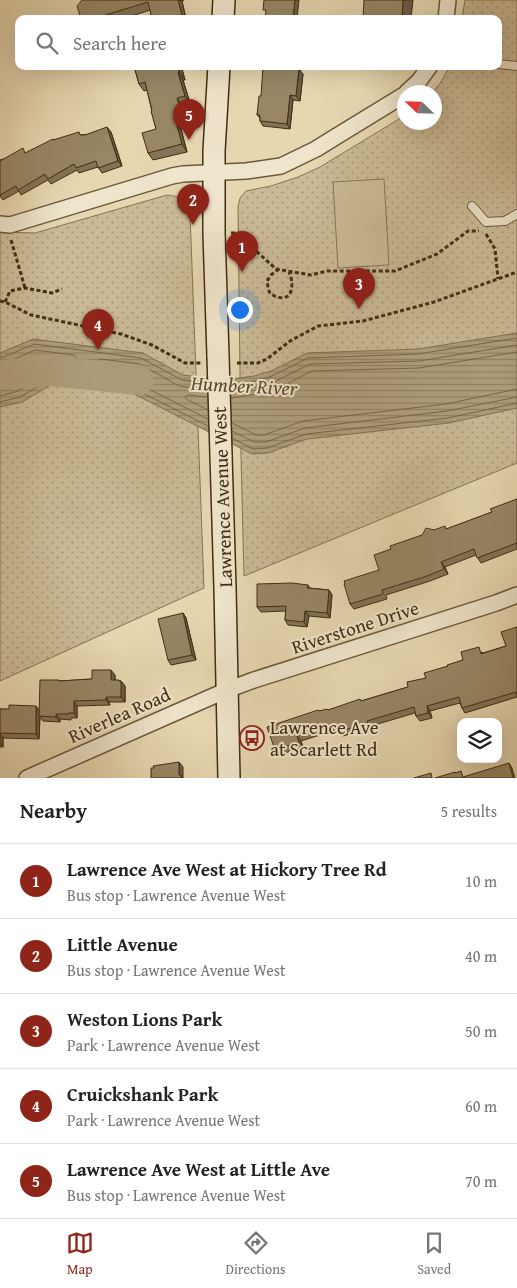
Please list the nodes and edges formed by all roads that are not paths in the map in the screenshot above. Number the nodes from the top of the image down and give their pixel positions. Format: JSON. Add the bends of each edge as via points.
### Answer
{"nodes":[{"id":1,"x":224,"y":0,"type":"edge"},
{"id":2,"x":448,"y":0,"type":"edge"},
{"id":3,"x":223,"y":15,"type":"edge"},
{"id":4,"x":446,"y":15,"type":"edge"},
{"id":5,"x":502,"y":64,"type":"edge"},
{"id":6,"x":517,"y":66,"type":"edge"},
{"id":7,"x":219,"y":70,"type":"edge"},
{"id":8,"x":427,"y":70,"type":"edge"},
{"id":9,"x":415,"y":85,"type":"edge"},
{"id":10,"x":397,"y":100,"type":"edge"},
{"id":11,"x":214,"y":173,"type":"junction"},
{"id":12,"x":472,"y":206,"type":"dead end"},
{"id":13,"x":517,"y":214,"type":"edge"},
{"id":14,"x":0,"y":224,"type":"edge"},
{"id":15,"x":517,"y":595,"type":"edge"},
{"id":16,"x":227,"y":690,"type":"junction"},
{"id":17,"x":27,"y":778,"type":"edge"},
{"id":18,"x":229,"y":778,"type":"edge"}],
"edges":[{"from":1,"to":3,"type":"main road"},
{"from":2,"to":4,"type":"street"},
{"from":5,"to":6,"type":"lane"},
{"from":7,"to":11,"type":"main road","name":"Lawrence Avenue West"},
{"from":8,"to":9,"type":"street"},
{"from":10,"to":11,"type":"street","via":[[281,166]]},
{"from":11,"to":14,"type":"street","via":[[172,176],[10,225]]},
{"from":11,"to":16,"type":"main road","name":"Lawrence Avenue West","bridge":true},
{"from":12,"to":13,"type":"lane","via":[[486,222],[505,221]]},
{"from":15,"to":16,"type":"street","name":"Riverstone Drive"},
{"from":16,"to":17,"type":"street","name":"Riverlea Road"},
{"from":16,"to":18,"type":"main road","name":"Lawrence Avenue West"}]}
